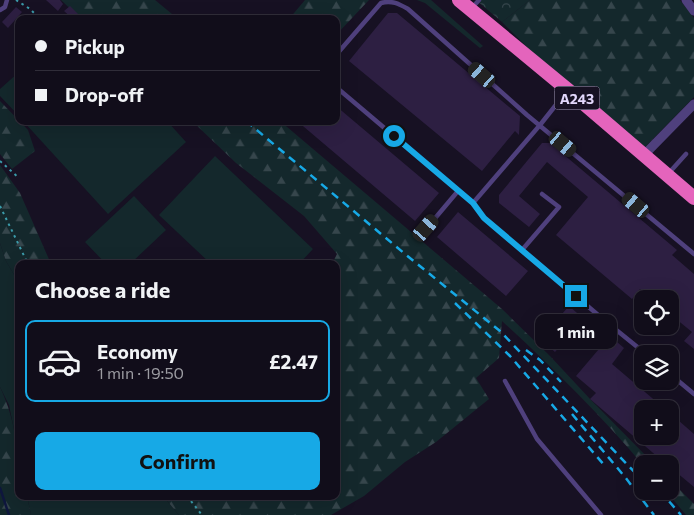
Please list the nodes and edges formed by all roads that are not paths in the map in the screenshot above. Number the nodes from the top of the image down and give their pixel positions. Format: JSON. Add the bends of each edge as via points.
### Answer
{"nodes":[{"id":1,"x":7,"y":0,"type":"edge"},
{"id":2,"x":459,"y":0,"type":"edge"},
{"id":3,"x":686,"y":0,"type":"edge"},
{"id":4,"x":474,"y":5,"type":"edge"},
{"id":5,"x":0,"y":10,"type":"edge"},
{"id":6,"x":694,"y":11,"type":"edge"},
{"id":7,"x":340,"y":50,"type":"edge"},
{"id":8,"x":340,"y":90,"type":"edge"},
{"id":9,"x":568,"y":90,"type":"junction"},
{"id":10,"x":694,"y":104,"type":"edge"},
{"id":11,"x":540,"y":125,"type":"junction"},
{"id":12,"x":686,"y":154,"type":"dead end"},
{"id":13,"x":644,"y":155,"type":"junction"},
{"id":14,"x":667,"y":175,"type":"junction"},
{"id":15,"x":458,"y":191,"type":"junction"},
{"id":16,"x":542,"y":194,"type":"dead end"},
{"id":17,"x":694,"y":198,"type":"edge"},
{"id":18,"x":473,"y":203,"type":"junction"},
{"id":19,"x":426,"y":228,"type":"dead end"},
{"id":20,"x":522,"y":250,"type":"junction"},
{"id":21,"x":694,"y":254,"type":"edge"},
{"id":22,"x":635,"y":345,"type":"edge"},
{"id":23,"x":505,"y":381,"type":"dead end"},
{"id":24,"x":679,"y":382,"type":"edge"},
{"id":25,"x":694,"y":394,"type":"edge"},
{"id":26,"x":601,"y":515,"type":"edge"}],
"edges":[{"from":1,"to":5,"type":"lane"},
{"from":2,"to":4,"type":"highway","number":"A243"},
{"from":3,"to":6,"type":"street"},
{"from":4,"to":9,"type":"highway","number":"A243"},
{"from":7,"to":11,"type":"lane","via":[[376,8],[386,1],[394,1],[408,9]]},
{"from":8,"to":15,"type":"lane"},
{"from":9,"to":11,"type":"lane"},
{"from":9,"to":13,"type":"highway","number":"A243"},
{"from":10,"to":13,"type":"street"},
{"from":11,"to":18,"type":"lane"},
{"from":11,"to":21,"type":"lane"},
{"from":12,"to":14,"type":"lane"},
{"from":13,"to":14,"type":"highway","number":"A243"},
{"from":14,"to":17,"type":"highway","number":"A243"},
{"from":15,"to":18,"type":"lane"},
{"from":15,"to":19,"type":"lane"},
{"from":16,"to":20,"type":"lane","via":[[559,207]]},
{"from":18,"to":20,"type":"lane","via":[[484,218]]},
{"from":20,"to":22,"type":"lane"},
{"from":23,"to":26,"type":"lane","via":[[537,439]]},
{"from":24,"to":25,"type":"lane"}]}
